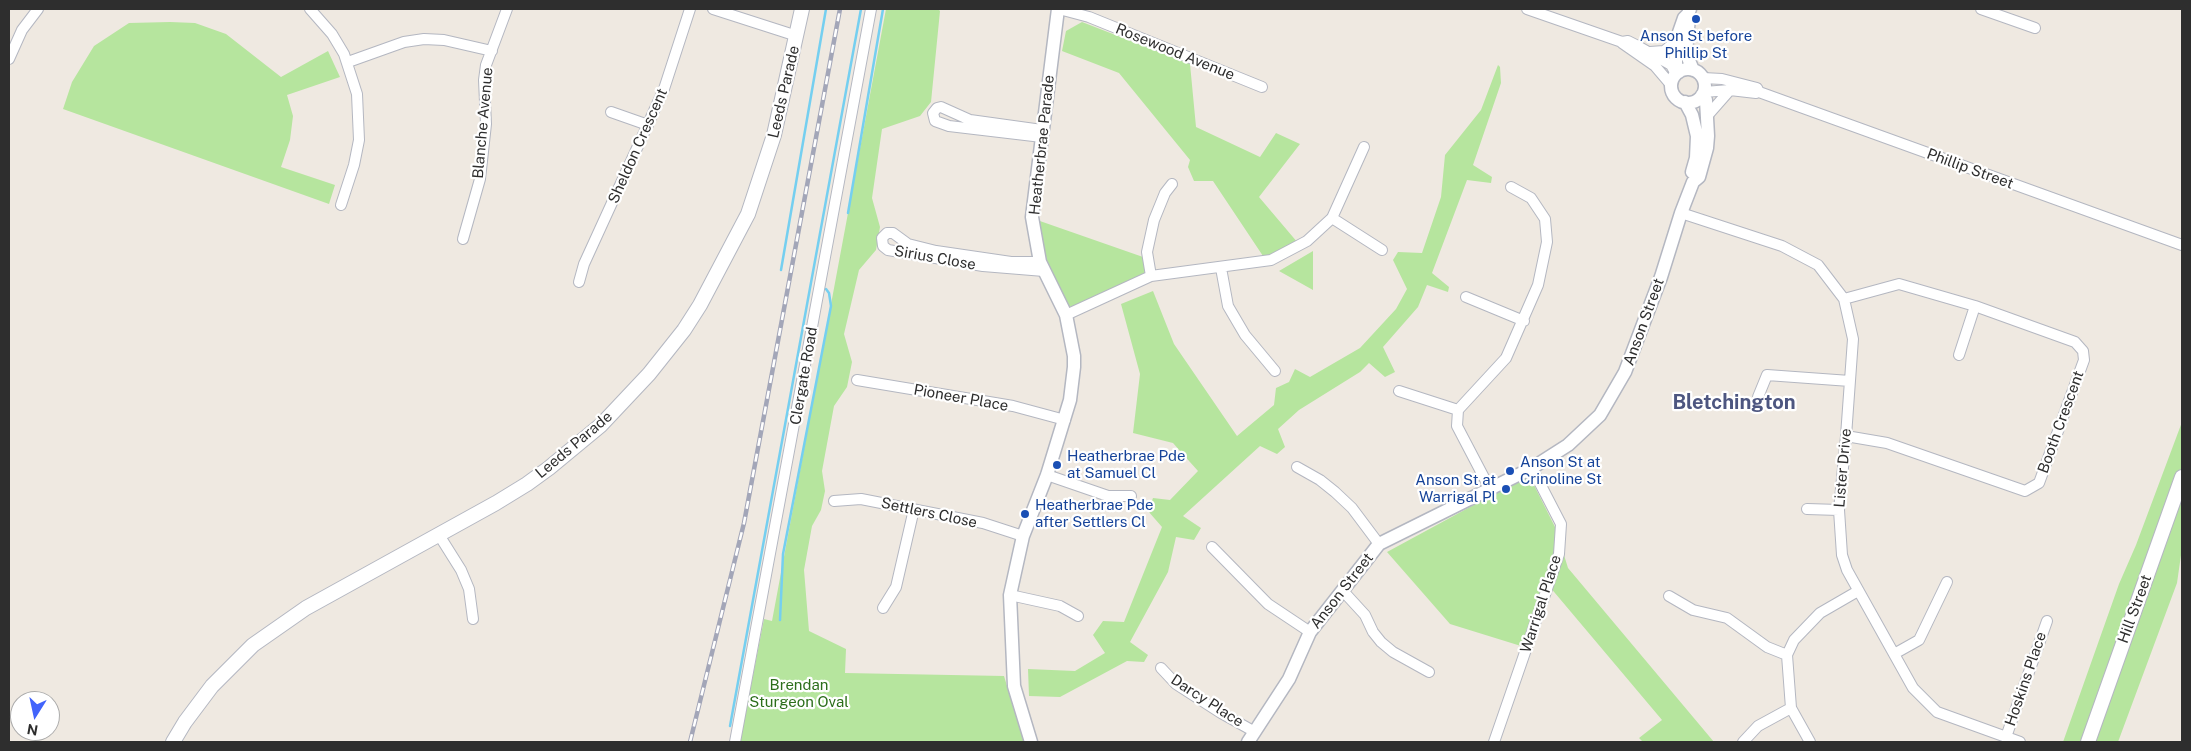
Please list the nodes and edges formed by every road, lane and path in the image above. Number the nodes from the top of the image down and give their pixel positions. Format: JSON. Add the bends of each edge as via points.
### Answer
{"nodes":[{"id":1,"x":38,"y":9,"type":"edge"},
{"id":2,"x":310,"y":9,"type":"edge"},
{"id":3,"x":507,"y":9,"type":"edge"},
{"id":4,"x":690,"y":9,"type":"edge"},
{"id":5,"x":713,"y":9,"type":"edge"},
{"id":6,"x":802,"y":9,"type":"edge"},
{"id":7,"x":871,"y":9,"type":"edge"},
{"id":8,"x":1058,"y":9,"type":"edge"},
{"id":9,"x":1527,"y":9,"type":"edge"},
{"id":10,"x":1981,"y":9,"type":"edge"},
{"id":11,"x":1689,"y":12,"type":"edge"},
{"id":12,"x":2035,"y":28,"type":"dead end"},
{"id":13,"x":797,"y":36,"type":"junction"},
{"id":14,"x":1676,"y":41,"type":"junction"},
{"id":15,"x":1622,"y":42,"type":"junction"},
{"id":16,"x":492,"y":51,"type":"junction"},
{"id":17,"x":1650,"y":52,"type":"junction"},
{"id":18,"x":9,"y":59,"type":"edge"},
{"id":19,"x":348,"y":62,"type":"junction"},
{"id":20,"x":1698,"y":74,"type":"junction"},
{"id":21,"x":1675,"y":78,"type":"junction"},
{"id":22,"x":1262,"y":88,"type":"dead end"},
{"id":23,"x":1730,"y":90,"type":"junction"},
{"id":24,"x":1759,"y":92,"type":"junction"},
{"id":25,"x":1703,"y":94,"type":"junction"},
{"id":26,"x":1685,"y":102,"type":"junction"},
{"id":27,"x":611,"y":112,"type":"dead end"},
{"id":28,"x":1708,"y":115,"type":"junction"},
{"id":29,"x":648,"y":125,"type":"junction"},
{"id":30,"x":1042,"y":134,"type":"junction"},
{"id":31,"x":1364,"y":147,"type":"dead end"},
{"id":32,"x":1693,"y":182,"type":"junction"},
{"id":33,"x":1172,"y":184,"type":"dead end"},
{"id":34,"x":1511,"y":187,"type":"dead end"},
{"id":35,"x":341,"y":205,"type":"dead end"},
{"id":36,"x":1681,"y":213,"type":"junction"},
{"id":37,"x":1332,"y":218,"type":"junction"},
{"id":38,"x":463,"y":239,"type":"dead end"},
{"id":39,"x":2182,"y":246,"type":"edge"},
{"id":40,"x":1382,"y":250,"type":"dead end"},
{"id":41,"x":1042,"y":267,"type":"junction"},
{"id":42,"x":1221,"y":268,"type":"junction"},
{"id":43,"x":1151,"y":276,"type":"junction"},
{"id":44,"x":579,"y":282,"type":"dead end"},
{"id":45,"x":1466,"y":297,"type":"dead end"},
{"id":46,"x":1844,"y":299,"type":"junction"},
{"id":47,"x":1975,"y":306,"type":"junction"},
{"id":48,"x":1066,"y":315,"type":"junction"},
{"id":49,"x":1524,"y":321,"type":"junction"},
{"id":50,"x":1959,"y":355,"type":"dead end"},
{"id":51,"x":1275,"y":371,"type":"dead end"},
{"id":52,"x":857,"y":380,"type":"dead end"},
{"id":53,"x":1850,"y":381,"type":"junction"},
{"id":54,"x":1399,"y":391,"type":"dead end"},
{"id":55,"x":1758,"y":397,"type":"dead end"},
{"id":56,"x":1458,"y":410,"type":"junction"},
{"id":57,"x":1065,"y":420,"type":"junction"},
{"id":58,"x":1846,"y":436,"type":"junction"},
{"id":59,"x":1297,"y":467,"type":"dead end"},
{"id":60,"x":1532,"y":468,"type":"junction"},
{"id":61,"x":1047,"y":475,"type":"junction"},
{"id":62,"x":2182,"y":477,"type":"edge"},
{"id":63,"x":1490,"y":489,"type":"junction"},
{"id":64,"x":1131,"y":496,"type":"dead end"},
{"id":65,"x":834,"y":501,"type":"dead end"},
{"id":66,"x":1807,"y":508,"type":"dead end"},
{"id":67,"x":914,"y":509,"type":"junction"},
{"id":68,"x":1839,"y":510,"type":"junction"},
{"id":69,"x":439,"y":535,"type":"junction"},
{"id":70,"x":1023,"y":536,"type":"junction"},
{"id":71,"x":1379,"y":544,"type":"junction"},
{"id":72,"x":1212,"y":547,"type":"dead end"},
{"id":73,"x":1947,"y":582,"type":"dead end"},
{"id":74,"x":1344,"y":591,"type":"junction"},
{"id":75,"x":1858,"y":591,"type":"junction"},
{"id":76,"x":1010,"y":595,"type":"junction"},
{"id":77,"x":1669,"y":596,"type":"dead end"},
{"id":78,"x":883,"y":608,"type":"dead end"},
{"id":79,"x":1078,"y":616,"type":"dead end"},
{"id":80,"x":473,"y":620,"type":"dead end"},
{"id":81,"x":2047,"y":621,"type":"dead end"},
{"id":82,"x":1310,"y":632,"type":"junction"},
{"id":83,"x":1894,"y":654,"type":"junction"},
{"id":84,"x":1787,"y":655,"type":"junction"},
{"id":85,"x":1161,"y":668,"type":"dead end"},
{"id":86,"x":1429,"y":672,"type":"dead end"},
{"id":87,"x":1791,"y":708,"type":"junction"},
{"id":88,"x":1252,"y":737,"type":"edge"},
{"id":89,"x":2006,"y":737,"type":"junction"},
{"id":90,"x":173,"y":742,"type":"edge"},
{"id":91,"x":736,"y":742,"type":"edge"},
{"id":92,"x":1031,"y":742,"type":"edge"},
{"id":93,"x":1494,"y":742,"type":"edge"},
{"id":94,"x":1743,"y":742,"type":"edge"},
{"id":95,"x":1810,"y":742,"type":"edge"},
{"id":96,"x":2020,"y":742,"type":"edge"},
{"id":97,"x":2088,"y":742,"type":"edge"}],
"edges":[{"from":1,"to":18,"type":"street","via":[[22,30]]},
{"from":2,"to":19,"type":"street","via":[[332,34]]},
{"from":3,"to":16,"type":"street","name":"Blanche Avenue"},
{"from":4,"to":29,"type":"street","name":"Sheldon Crescent","via":[[664,89]]},
{"from":5,"to":13,"type":"street"},
{"from":6,"to":13,"type":"main road","name":"Leeds Parade"},
{"from":7,"to":91,"type":"street","name":"Clergate Road"},
{"from":8,"to":22,"type":"street","name":"Rosewood Avenue","via":[[1089,17]]},
{"from":8,"to":30,"type":"street","name":"Heatherbrae Parade"},
{"from":9,"to":15,"type":"street"},
{"from":10,"to":12,"type":"street"},
{"from":11,"to":14,"type":"street"},
{"from":11,"to":20,"type":"street","via":[[1686,53]]},
{"from":13,"to":69,"type":"main road","name":"Leeds Parade","via":[[774,135],[748,214],[719,273],[684,330],[623,402],[573,449],[527,484]]},
{"from":14,"to":17,"type":"street","via":[[1664,50]]},
{"from":14,"to":21,"type":"street"},
{"from":15,"to":17,"type":"street","via":[[1628,41]]},
{"from":15,"to":21,"type":"street","via":[[1626,48]]},
{"from":16,"to":19,"type":"street","via":[[424,39],[404,42]]},
{"from":16,"to":38,"type":"street","name":"Blanche Avenue","via":[[484,80],[486,124],[480,179]]},
{"from":17,"to":21,"type":"street","via":[[1671,65]]},
{"from":19,"to":35,"type":"street","via":[[357,94],[359,140]]},
{"from":20,"to":21,"type":"street","via":[[1686,69]]},
{"from":20,"to":24,"type":"street","name":"Phillip Street","via":[[1744,84],[1757,88]]},
{"from":20,"to":25,"type":"street","via":[[1705,86]]},
{"from":21,"to":26,"type":"street","via":[[1675,96]]},
{"from":23,"to":24,"type":"street","name":"Phillip Street"},
{"from":23,"to":25,"type":"street","name":"Phillip Street"},
{"from":23,"to":28,"type":"street"},
{"from":24,"to":39,"type":"street","name":"Phillip Street"},
{"from":25,"to":26,"type":"street","via":[[1695,101]]},
{"from":25,"to":28,"type":"street","name":"Anson Street"},
{"from":26,"to":32,"type":"street","name":"Anson Street","via":[[1692,114],[1697,136],[1691,176]]},
{"from":27,"to":29,"type":"street"},
{"from":28,"to":32,"type":"street","name":"Anson Street","via":[[1707,148],[1698,177]]},
{"from":29,"to":44,"type":"street","name":"Sheldon Crescent","via":[[584,264]]},
{"from":30,"to":30,"type":"street","via":[[949,126],[935,121],[933,113],[941,107],[970,120]]},
{"from":30,"to":41,"type":"street","name":"Heatherbrae Parade","via":[[1032,217]]},
{"from":31,"to":37,"type":"street"},
{"from":32,"to":36,"type":"street","name":"Anson Street"},
{"from":33,"to":43,"type":"street","via":[[1154,220],[1147,252]]},
{"from":34,"to":49,"type":"street","via":[[1531,198],[1545,219],[1547,242],[1538,285]]},
{"from":36,"to":46,"type":"street","name":"Lister Drive","via":[[1782,246],[1818,266]]},
{"from":36,"to":60,"type":"street","name":"Anson Street","via":[[1625,372],[1600,415],[1568,445]]},
{"from":37,"to":40,"type":"street"},
{"from":37,"to":42,"type":"street","via":[[1307,241],[1271,260]]},
{"from":41,"to":41,"type":"street","name":"Sirius Close","via":[[983,266],[888,250],[883,246],[882,238],[893,233],[908,244],[936,251]]},
{"from":41,"to":48,"type":"street","name":"Heatherbrae Parade"},
{"from":42,"to":43,"type":"street"},
{"from":42,"to":51,"type":"street","via":[[1228,306],[1245,336]]},
{"from":43,"to":48,"type":"street"},
{"from":45,"to":49,"type":"street"},
{"from":46,"to":47,"type":"street","name":"Booth Crescent","via":[[1899,284]]},
{"from":46,"to":53,"type":"street","name":"Lister Drive","via":[[1853,338]]},
{"from":47,"to":50,"type":"street"},
{"from":47,"to":58,"type":"street","name":"Booth Crescent","via":[[2075,342],[2083,351],[2084,360],[2039,483],[2025,491],[1887,443]]},
{"from":48,"to":57,"type":"street","name":"Heatherbrae Parade","via":[[1074,356]]},
{"from":49,"to":56,"type":"street","via":[[1506,358]]},
{"from":52,"to":57,"type":"street","name":"Pioneer Place","via":[[1013,406]]},
{"from":53,"to":55,"type":"street","via":[[1767,375]]},
{"from":53,"to":58,"type":"street","name":"Lister Drive"},
{"from":54,"to":56,"type":"street"},
{"from":56,"to":63,"type":"street","via":[[1457,426]]},
{"from":57,"to":61,"type":"street","name":"Heatherbrae Parade"},
{"from":58,"to":68,"type":"street","name":"Lister Drive"},
{"from":59,"to":71,"type":"street","via":[[1335,492],[1352,508]]},
{"from":60,"to":63,"type":"street","name":"Anson Street"},
{"from":60,"to":93,"type":"street","name":"Warrigal Place","via":[[1562,524],[1559,554]]},
{"from":61,"to":64,"type":"street","via":[[1108,496]]},
{"from":61,"to":70,"type":"street","name":"Heatherbrae Parade"},
{"from":62,"to":97,"type":"main road","name":"Hill Street"},
{"from":63,"to":71,"type":"street","name":"Anson Street"},
{"from":65,"to":67,"type":"street","name":"Settlers Close","via":[[861,499]]},
{"from":66,"to":68,"type":"street"},
{"from":67,"to":70,"type":"street","name":"Settlers Close","via":[[983,523]]},
{"from":67,"to":78,"type":"street","via":[[896,587]]},
{"from":68,"to":75,"type":"street","name":"Lister Drive","via":[[1842,555]]},
{"from":69,"to":80,"type":"street","via":[[462,570],[469,589]]},
{"from":69,"to":90,"type":"main road","name":"Leeds Parade","via":[[306,608],[254,645],[212,686]]},
{"from":70,"to":76,"type":"street","name":"Heatherbrae Parade"},
{"from":71,"to":74,"type":"street","name":"Anson Street"},
{"from":72,"to":82,"type":"street","via":[[1268,604]]},
{"from":73,"to":83,"type":"street","via":[[1918,640]]},
{"from":74,"to":82,"type":"street","name":"Anson Street"},
{"from":74,"to":86,"type":"street","via":[[1365,615],[1381,642]]},
{"from":75,"to":83,"type":"street","name":"Lister Drive"},
{"from":75,"to":84,"type":"street","via":[[1820,614],[1794,640]]},
{"from":76,"to":79,"type":"street","via":[[1060,606]]},
{"from":76,"to":92,"type":"street","name":"Heatherbrae Parade","via":[[1014,686]]},
{"from":77,"to":84,"type":"street","via":[[1692,610],[1727,618],[1767,647]]},
{"from":81,"to":89,"type":"street","name":"Hoskins Place"},
{"from":82,"to":88,"type":"street","name":"Anson Street","via":[[1289,679]]},
{"from":83,"to":89,"type":"street","name":"Lister Drive","via":[[1913,688],[1937,712]]},
{"from":84,"to":87,"type":"street"},
{"from":85,"to":88,"type":"street","name":"Darcy Place","via":[[1176,684]]},
{"from":87,"to":94,"type":"street","via":[[1758,726]]},
{"from":87,"to":95,"type":"street"},
{"from":89,"to":96,"type":"street","name":"Lister Drive"}]}
